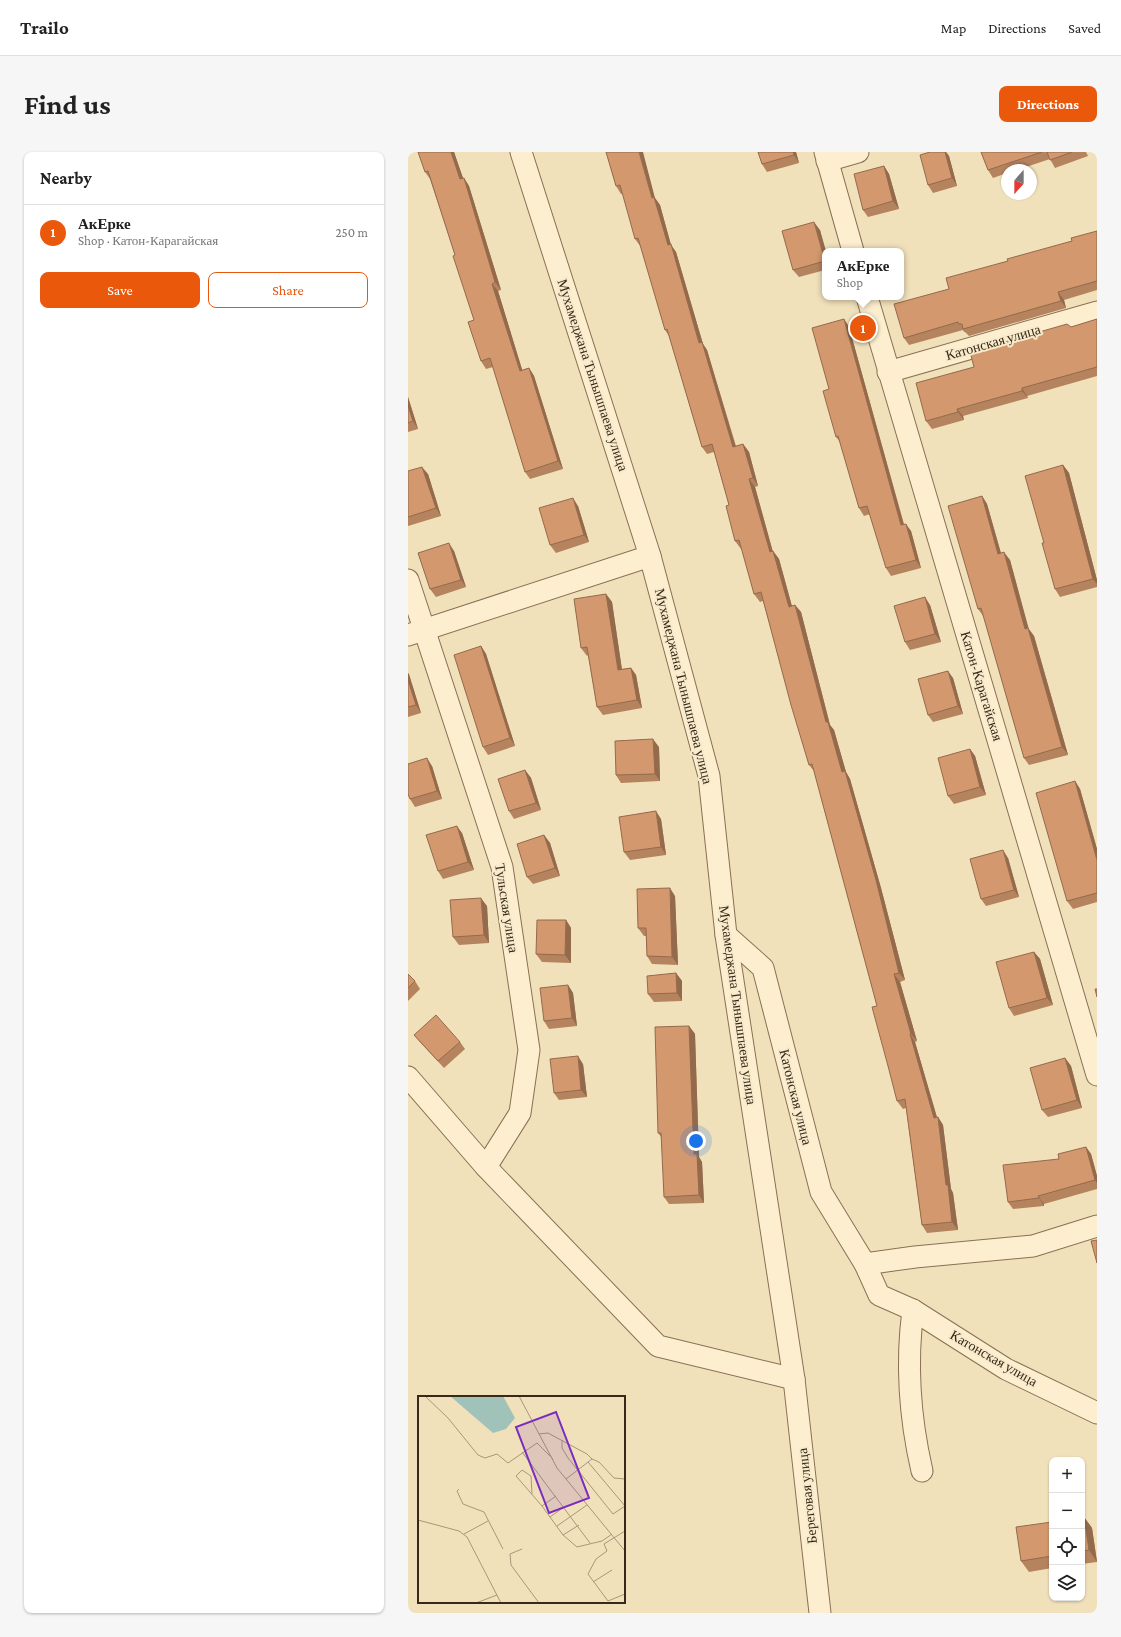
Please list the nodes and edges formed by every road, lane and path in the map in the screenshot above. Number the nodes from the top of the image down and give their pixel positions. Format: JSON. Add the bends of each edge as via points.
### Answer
{"nodes":[{"id":1,"x":521,"y":152,"type":"edge"},
{"id":2,"x":858,"y":152,"type":"edge"},
{"id":3,"x":826,"y":156,"type":"edge"},
{"id":4,"x":852,"y":248,"type":"edge"},
{"id":5,"x":868,"y":300,"type":"edge"},
{"id":6,"x":1097,"y":312,"type":"edge"},
{"id":7,"x":888,"y":372,"type":"junction"},
{"id":8,"x":650,"y":556,"type":"junction"},
{"id":9,"x":408,"y":580,"type":"edge"},
{"id":10,"x":416,"y":633,"type":"edge"},
{"id":11,"x":726,"y":935,"type":"junction"},
{"id":12,"x":1097,"y":1075,"type":"edge"},
{"id":13,"x":408,"y":1077,"type":"edge"},
{"id":14,"x":486,"y":1167,"type":"junction"},
{"id":15,"x":1097,"y":1226,"type":"edge"},
{"id":16,"x":865,"y":1264,"type":"junction"},
{"id":17,"x":913,"y":1310,"type":"junction"},
{"id":18,"x":794,"y":1379,"type":"junction"},
{"id":19,"x":1097,"y":1413,"type":"edge"},
{"id":20,"x":922,"y":1471,"type":"dead end"},
{"id":21,"x":820,"y":1613,"type":"edge"}],
"edges":[{"from":1,"to":8,"type":"street","name":"Мухамеджана Тынышпаева улица"},
{"from":2,"to":3,"type":"street"},
{"from":3,"to":4,"type":"street"},
{"from":5,"to":7,"type":"street","name":"Катон-Карагайская"},
{"from":6,"to":7,"type":"street","name":"Катонская улица"},
{"from":7,"to":12,"type":"street","name":"Катон-Карагайская"},
{"from":8,"to":10,"type":"street"},
{"from":8,"to":11,"type":"street","name":"Мухамеджана Тынышпаева улица","via":[[709,776]]},
{"from":9,"to":10,"type":"street","name":"Тульская улица"},
{"from":10,"to":14,"type":"street","name":"Тульская улица","via":[[502,867],[529,1050],[520,1113]]},
{"from":11,"to":16,"type":"street","name":"Катонская улица","via":[[763,968],[821,1192]]},
{"from":11,"to":18,"type":"street","name":"Мухамеджана Тынышпаева улица"},
{"from":13,"to":14,"type":"street"},
{"from":14,"to":18,"type":"street","via":[[658,1346]]},
{"from":15,"to":16,"type":"street","via":[[1033,1246]]},
{"from":16,"to":17,"type":"street","name":"Катонская улица","via":[[879,1295]]},
{"from":17,"to":19,"type":"street","name":"Катонская улица","via":[[1006,1369]]},
{"from":17,"to":20,"type":"street","via":[[909,1345],[911,1392]]},
{"from":18,"to":21,"type":"street","name":"Береговая улица"}]}
